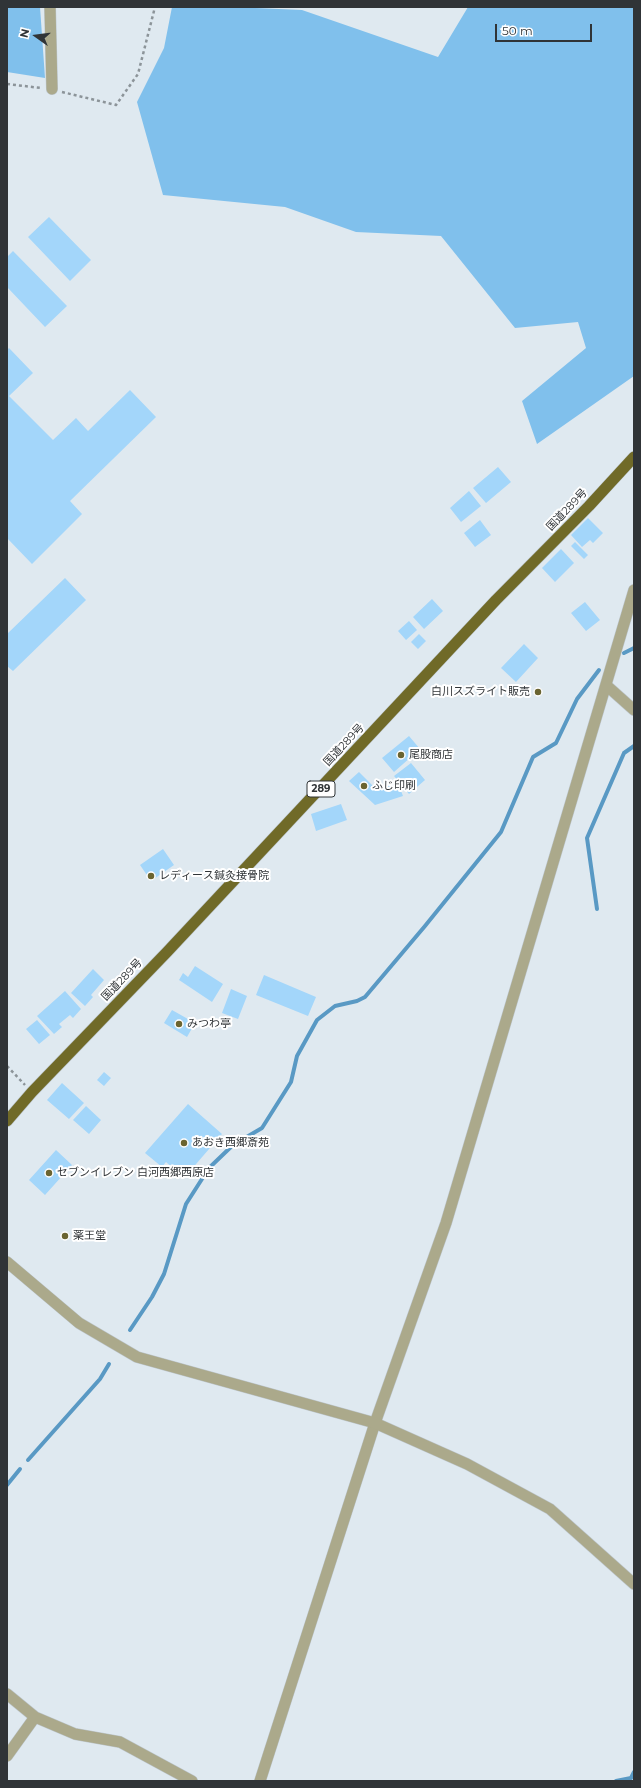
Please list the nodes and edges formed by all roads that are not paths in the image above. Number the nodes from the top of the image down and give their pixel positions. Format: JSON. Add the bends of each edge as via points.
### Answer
{"nodes":[{"id":1,"x":50,"y":7,"type":"edge"},
{"id":2,"x":52,"y":89,"type":"road end"},
{"id":3,"x":634,"y":457,"type":"edge"},
{"id":4,"x":634,"y":590,"type":"edge"},
{"id":5,"x":606,"y":685,"type":"junction"},
{"id":6,"x":634,"y":710,"type":"edge"},
{"id":7,"x":7,"y":1121,"type":"edge"},
{"id":8,"x":7,"y":1262,"type":"edge"},
{"id":9,"x":375,"y":1423,"type":"junction"},
{"id":10,"x":634,"y":1584,"type":"edge"},
{"id":11,"x":7,"y":1694,"type":"edge"},
{"id":12,"x":35,"y":1717,"type":"junction"},
{"id":13,"x":7,"y":1756,"type":"edge"},
{"id":14,"x":192,"y":1781,"type":"edge"},
{"id":15,"x":260,"y":1781,"type":"edge"}],
"edges":[{"from":1,"to":2,"type":"street"},
{"from":3,"to":7,"type":"highway","name":"国道289号","number":"289","via":[[496,600]]},
{"from":4,"to":5,"type":"street"},
{"from":5,"to":6,"type":"street"},
{"from":5,"to":9,"type":"street","via":[[456,1191]]},
{"from":8,"to":9,"type":"street","via":[[79,1323],[137,1357]]},
{"from":9,"to":10,"type":"street","via":[[467,1464],[550,1509]]},
{"from":9,"to":15,"type":"street"},
{"from":11,"to":12,"type":"street"},
{"from":12,"to":13,"type":"street"},
{"from":12,"to":14,"type":"street","via":[[75,1734],[120,1742]]}]}
